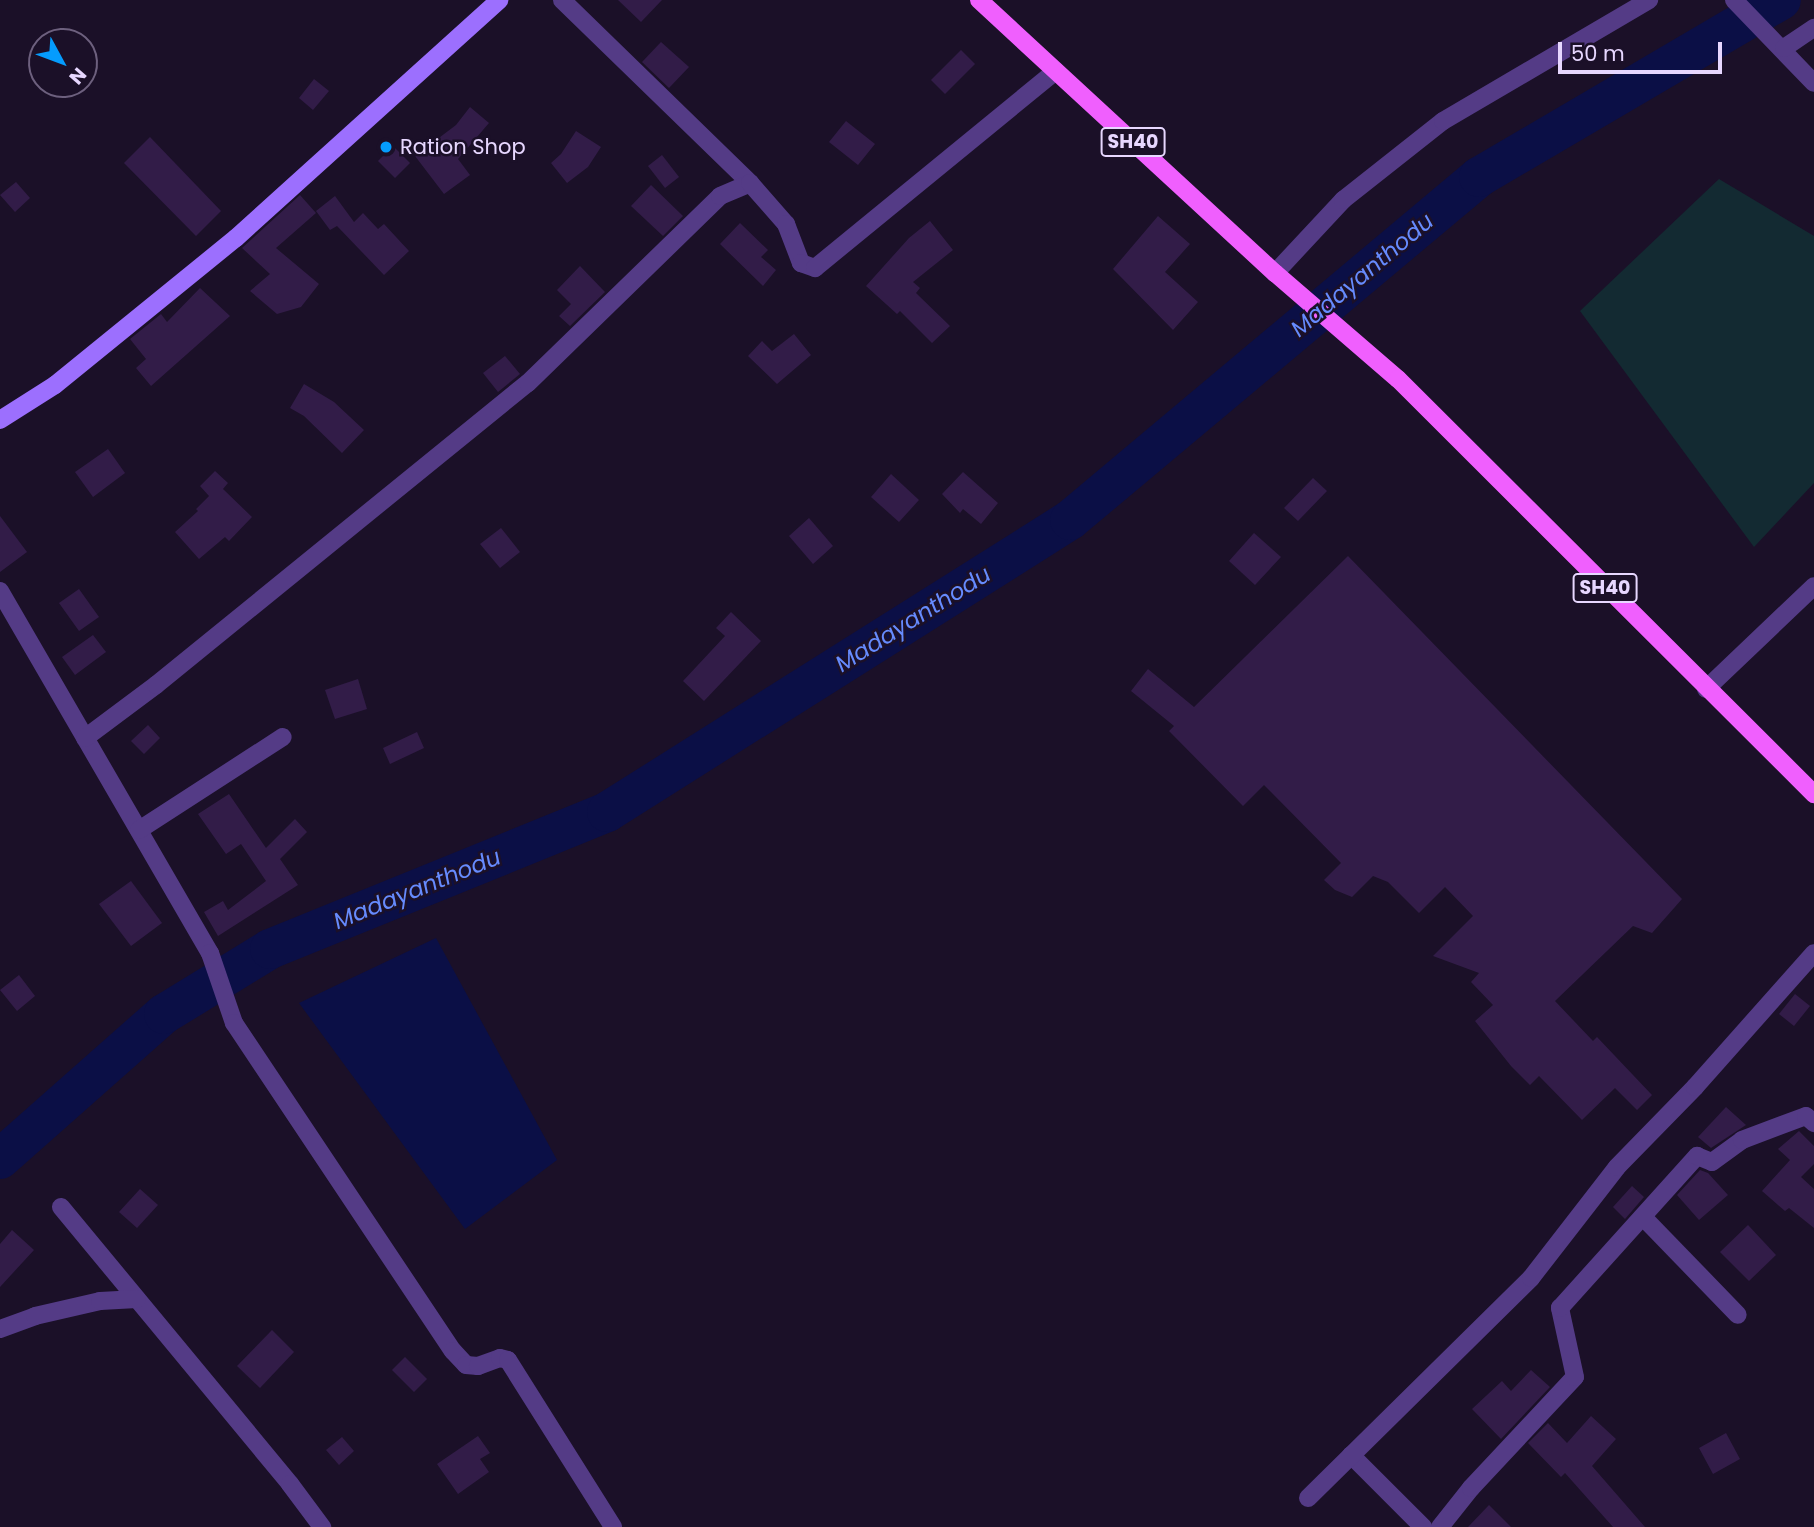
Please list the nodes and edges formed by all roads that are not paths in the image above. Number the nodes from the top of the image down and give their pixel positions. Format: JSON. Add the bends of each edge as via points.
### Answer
{"nodes":[{"id":1,"x":499,"y":0,"type":"edge"},
{"id":2,"x":562,"y":0,"type":"edge"},
{"id":3,"x":979,"y":0,"type":"edge"},
{"id":4,"x":1650,"y":0,"type":"edge"},
{"id":5,"x":1738,"y":4,"type":"edge"},
{"id":6,"x":1814,"y":28,"type":"edge"},
{"id":7,"x":1784,"y":48,"type":"junction"},
{"id":8,"x":1056,"y":71,"type":"junction"},
{"id":9,"x":1814,"y":83,"type":"edge"},
{"id":10,"x":750,"y":183,"type":"junction"},
{"id":11,"x":1281,"y":278,"type":"junction"},
{"id":12,"x":0,"y":420,"type":"edge"},
{"id":13,"x":1814,"y":586,"type":"edge"},
{"id":14,"x":0,"y":592,"type":"edge"},
{"id":15,"x":1706,"y":689,"type":"junction"},
{"id":16,"x":282,"y":737,"type":"dead end"},
{"id":17,"x":85,"y":738,"type":"junction"},
{"id":18,"x":1814,"y":794,"type":"edge"},
{"id":19,"x":139,"y":830,"type":"junction"},
{"id":20,"x":1814,"y":954,"type":"edge"},
{"id":21,"x":1814,"y":1123,"type":"edge"},
{"id":22,"x":61,"y":1207,"type":"dead end"},
{"id":23,"x":1643,"y":1217,"type":"junction"},
{"id":24,"x":136,"y":1299,"type":"junction"},
{"id":25,"x":1738,"y":1315,"type":"dead end"},
{"id":26,"x":0,"y":1329,"type":"edge"},
{"id":27,"x":1351,"y":1455,"type":"junction"},
{"id":28,"x":1308,"y":1497,"type":"dead end"},
{"id":29,"x":322,"y":1527,"type":"edge"},
{"id":30,"x":613,"y":1527,"type":"edge"},
{"id":31,"x":1423,"y":1527,"type":"edge"},
{"id":32,"x":1440,"y":1527,"type":"edge"}],
"edges":[{"from":1,"to":12,"type":"main road","via":[[236,238],[55,385]]},
{"from":2,"to":10,"type":"street"},
{"from":3,"to":8,"type":"main road","number":"SH40"},
{"from":4,"to":11,"type":"street","via":[[1443,121],[1343,200]]},
{"from":5,"to":7,"type":"street"},
{"from":6,"to":7,"type":"street"},
{"from":7,"to":9,"type":"street"},
{"from":8,"to":10,"type":"street","via":[[815,268],[801,263],[786,225]]},
{"from":8,"to":11,"type":"main road","number":"SH40"},
{"from":10,"to":17,"type":"street","via":[[720,196],[528,383]]},
{"from":11,"to":15,"type":"main road","number":"SH40","via":[[1398,379]]},
{"from":13,"to":15,"type":"street"},
{"from":14,"to":17,"type":"street"},
{"from":15,"to":18,"type":"main road","number":"SH40"},
{"from":16,"to":19,"type":"street"},
{"from":17,"to":19,"type":"street"},
{"from":19,"to":30,"type":"street","via":[[210,953],[234,1023],[453,1351],[466,1365],[508,1360]]},
{"from":20,"to":27,"type":"street","via":[[1617,1167],[1531,1278]]},
{"from":21,"to":23,"type":"street","via":[[1806,1116],[1742,1140],[1712,1163],[1697,1156]]},
{"from":22,"to":24,"type":"street"},
{"from":23,"to":25,"type":"street"},
{"from":23,"to":32,"type":"street","via":[[1560,1308],[1575,1377]]},
{"from":24,"to":26,"type":"street","via":[[100,1301]]},
{"from":24,"to":29,"type":"street"},
{"from":27,"to":28,"type":"street"},
{"from":27,"to":31,"type":"street"}]}
